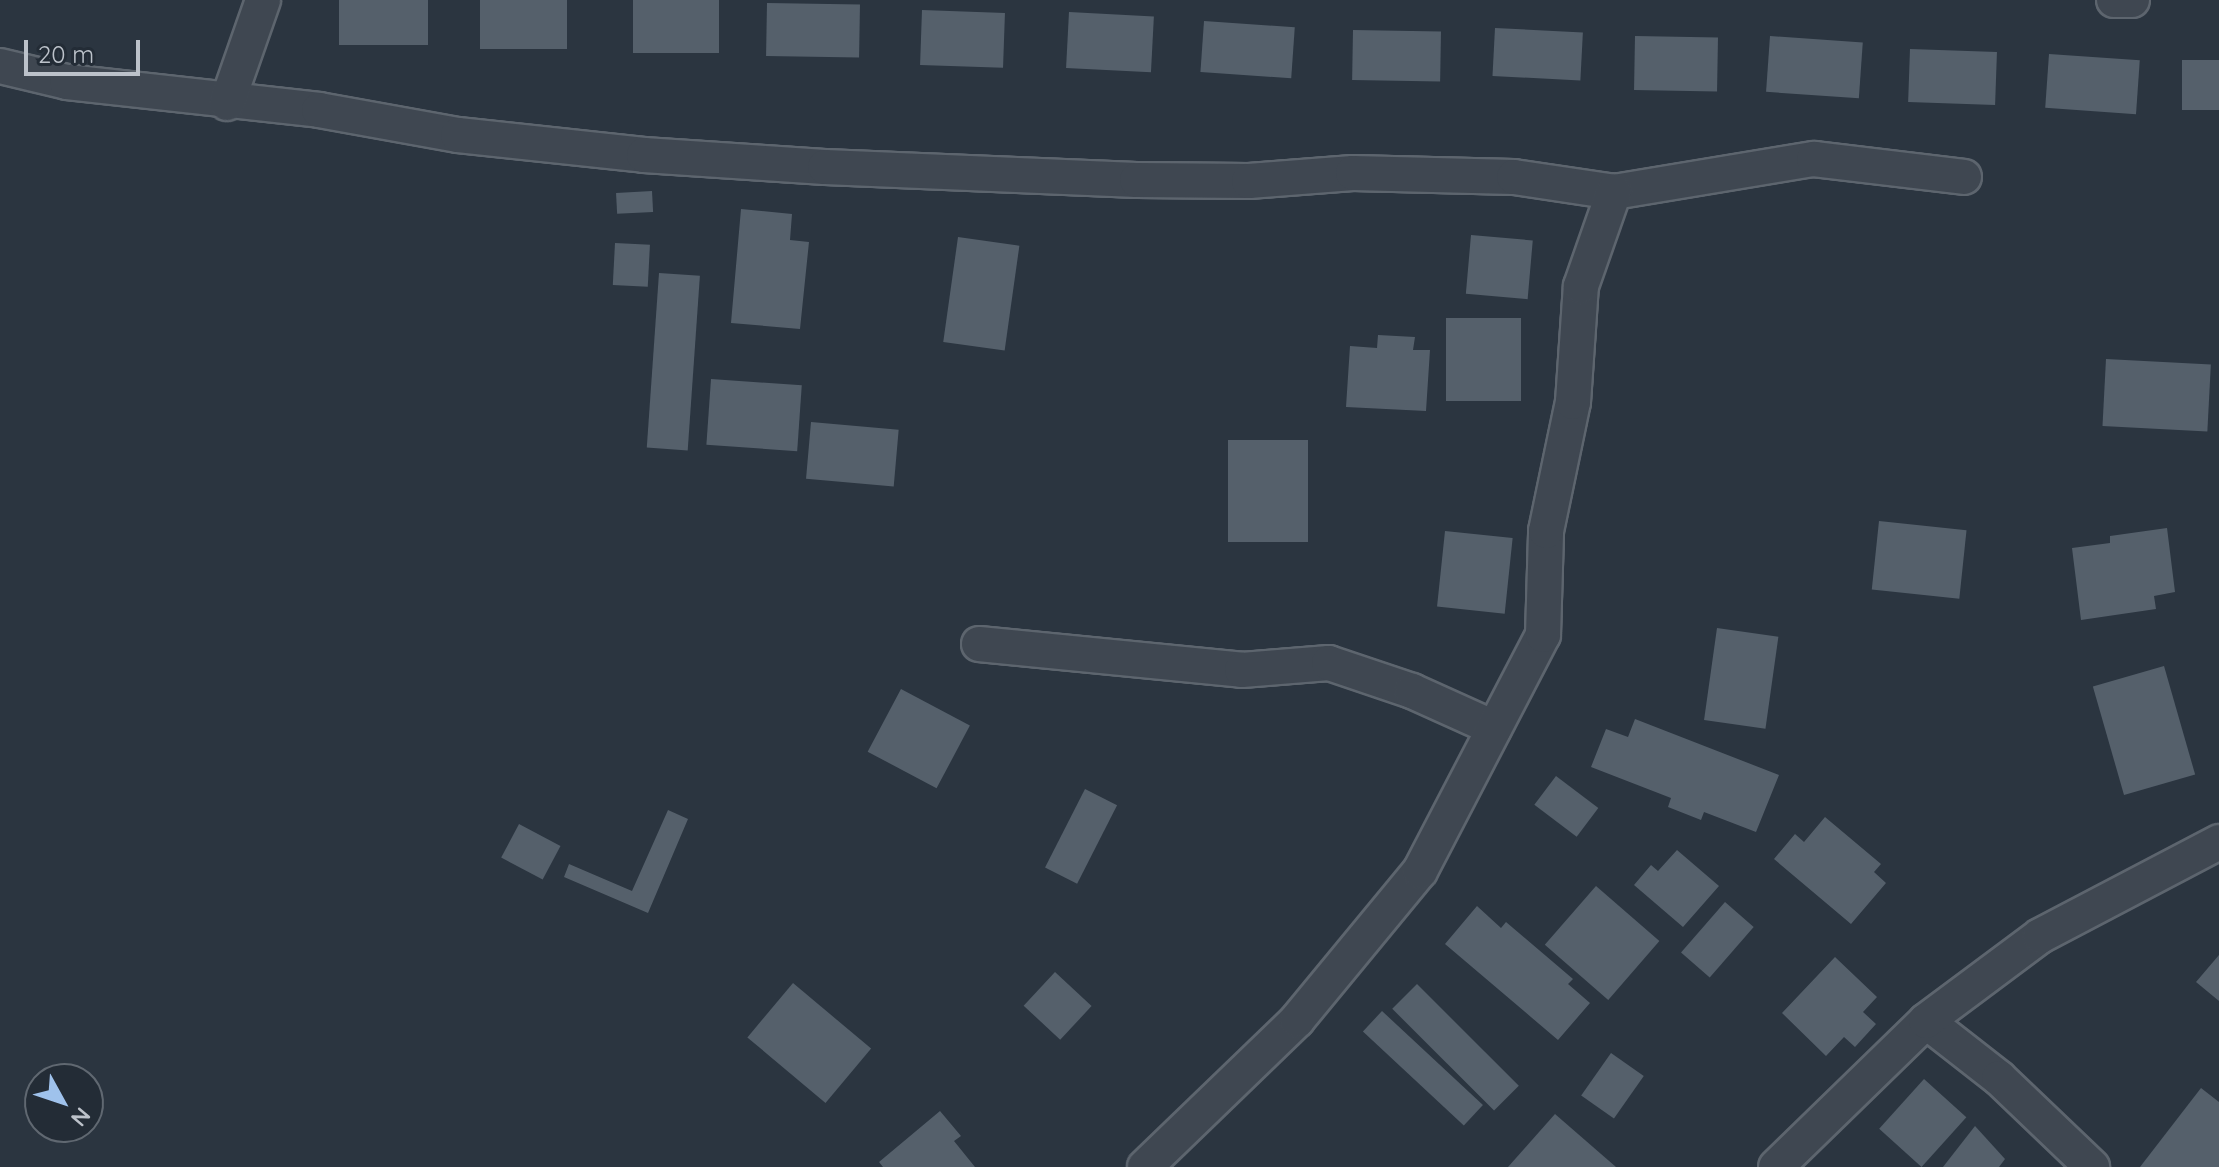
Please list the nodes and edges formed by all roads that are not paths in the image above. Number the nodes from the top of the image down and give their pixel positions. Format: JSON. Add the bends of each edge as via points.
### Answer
{"nodes":[{"id":1,"x":263,"y":0,"type":"edge"},
{"id":2,"x":2114,"y":0,"type":"edge"},
{"id":3,"x":2132,"y":0,"type":"edge"},
{"id":4,"x":0,"y":66,"type":"edge"},
{"id":5,"x":227,"y":103,"type":"junction"},
{"id":6,"x":1964,"y":177,"type":"dead end"},
{"id":7,"x":1614,"y":192,"type":"junction"},
{"id":8,"x":979,"y":644,"type":"dead end"},
{"id":9,"x":1494,"y":728,"type":"junction"},
{"id":10,"x":2219,"y":842,"type":"edge"},
{"id":11,"x":1926,"y":1021,"type":"junction"},
{"id":12,"x":1145,"y":1167,"type":"edge"},
{"id":13,"x":1776,"y":1167,"type":"edge"},
{"id":14,"x":2092,"y":1167,"type":"edge"}],
"edges":[{"from":1,"to":5,"type":"street"},
{"from":2,"to":3,"type":"street"},
{"from":4,"to":5,"type":"street","via":[[67,82]]},
{"from":5,"to":7,"type":"street","via":[[319,110],[458,135],[644,155],[1137,180],[1249,181],[1353,173],[1514,177]]},
{"from":6,"to":7,"type":"street","via":[[1814,159]]},
{"from":7,"to":9,"type":"street","via":[[1581,286],[1573,402],[1546,531],[1543,635]]},
{"from":8,"to":9,"type":"street","via":[[1242,670],[1329,663],[1412,691]]},
{"from":9,"to":12,"type":"street","via":[[1420,871],[1297,1020]]},
{"from":10,"to":11,"type":"street","via":[[2040,936]]},
{"from":11,"to":13,"type":"street"},
{"from":11,"to":14,"type":"street","via":[[1999,1078]]}]}
